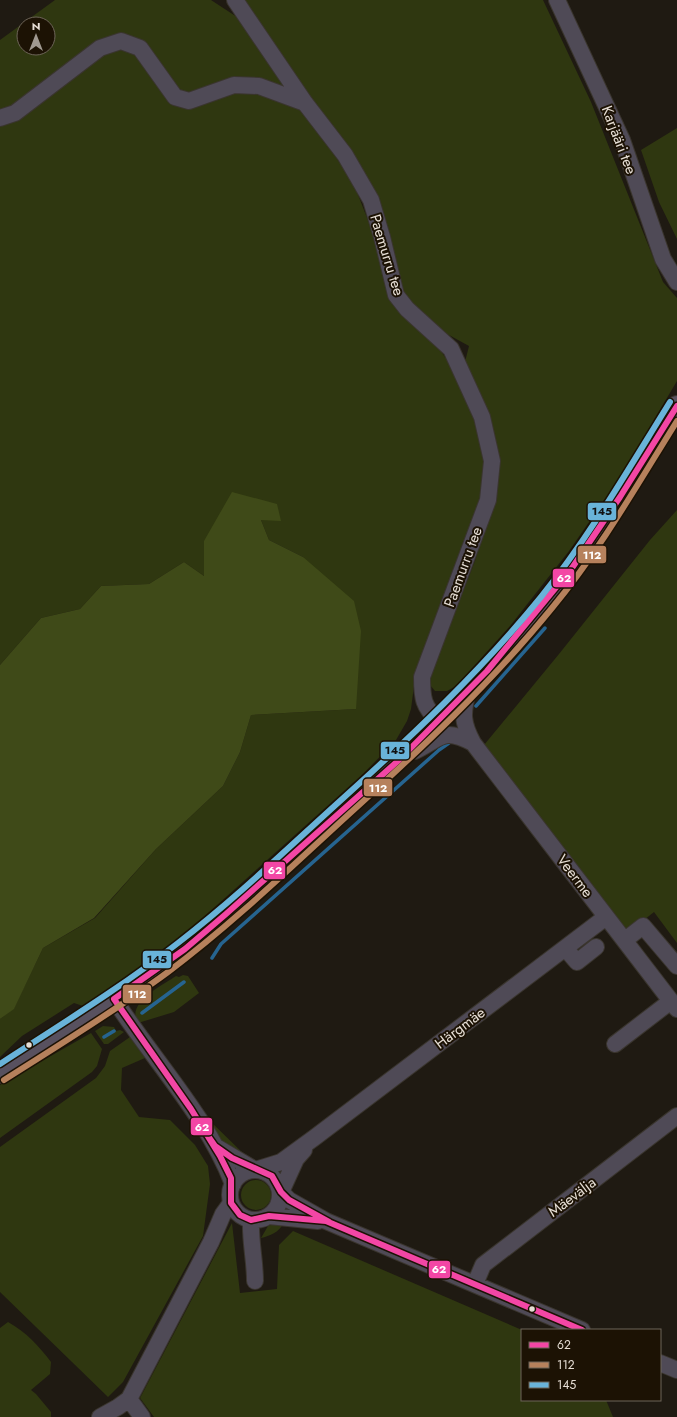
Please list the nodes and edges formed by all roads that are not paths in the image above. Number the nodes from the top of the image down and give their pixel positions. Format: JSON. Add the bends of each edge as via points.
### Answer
{"nodes":[{"id":1,"x":235,"y":0,"type":"edge"},
{"id":2,"x":557,"y":0,"type":"edge"},
{"id":3,"x":305,"y":103,"type":"junction"},
{"id":4,"x":0,"y":118,"type":"edge"},
{"id":5,"x":677,"y":282,"type":"edge"},
{"id":6,"x":677,"y":406,"type":"edge"},
{"id":7,"x":468,"y":690,"type":"junction"},
{"id":8,"x":439,"y":721,"type":"junction"},
{"id":9,"x":473,"y":743,"type":"junction"},
{"id":10,"x":399,"y":760,"type":"junction"},
{"id":11,"x":606,"y":917,"type":"junction"},
{"id":12,"x":625,"y":940,"type":"junction"},
{"id":13,"x":566,"y":948,"type":"junction"},
{"id":14,"x":596,"y":948,"type":"dead end"},
{"id":15,"x":677,"y":966,"type":"edge"},
{"id":16,"x":114,"y":999,"type":"junction"},
{"id":17,"x":674,"y":1005,"type":"edge"},
{"id":18,"x":615,"y":1044,"type":"dead end"},
{"id":19,"x":0,"y":1072,"type":"edge"},
{"id":20,"x":677,"y":1116,"type":"edge"},
{"id":21,"x":314,"y":1138,"type":"junction"},
{"id":22,"x":215,"y":1146,"type":"junction"},
{"id":23,"x":255,"y":1170,"type":"junction"},
{"id":24,"x":232,"y":1184,"type":"junction"},
{"id":25,"x":281,"y":1192,"type":"junction"},
{"id":26,"x":231,"y":1203,"type":"junction"},
{"id":27,"x":269,"y":1216,"type":"junction"},
{"id":28,"x":251,"y":1220,"type":"junction"},
{"id":29,"x":326,"y":1221,"type":"junction"},
{"id":30,"x":255,"y":1281,"type":"dead end"},
{"id":31,"x":475,"y":1284,"type":"junction"},
{"id":32,"x":580,"y":1329,"type":"edge"},
{"id":33,"x":661,"y":1363,"type":"edge"},
{"id":34,"x":677,"y":1370,"type":"edge"},
{"id":35,"x":129,"y":1399,"type":"junction"},
{"id":36,"x":100,"y":1417,"type":"edge"},
{"id":37,"x":142,"y":1417,"type":"edge"}],
"edges":[{"from":1,"to":3,"type":"street","name":"Paemurru tee"},
{"from":2,"to":5,"type":"street","name":"Karjääri tee","via":[[622,140],[663,259]]},
{"from":3,"to":4,"type":"street","via":[[259,86],[234,85],[189,101],[175,97],[140,48],[121,41],[100,48],[15,112]]},
{"from":3,"to":8,"type":"street","name":"Paemurru tee","via":[[345,155],[370,200],[396,295],[407,309],[451,349],[482,417],[492,461],[488,500],[422,677],[422,695],[428,711]]},
{"from":6,"to":7,"type":"main road","via":[[572,568]]},
{"from":7,"to":8,"type":"main road"},
{"from":7,"to":9,"type":"street","name":"Veerme","via":[[463,716]]},
{"from":8,"to":10,"type":"main road"},
{"from":9,"to":10,"type":"street","via":[[460,736],[442,735]]},
{"from":9,"to":11,"type":"street","name":"Veerme"},
{"from":10,"to":16,"type":"main road","via":[[185,949]]},
{"from":11,"to":12,"type":"street","name":"Veerme"},
{"from":11,"to":13,"type":"street","name":"Härgmäe"},
{"from":12,"to":15,"type":"street","via":[[643,926]]},
{"from":12,"to":17,"type":"street","name":"Veerme"},
{"from":13,"to":14,"type":"street","via":[[577,962]]},
{"from":13,"to":21,"type":"street","name":"Härgmäe"},
{"from":16,"to":19,"type":"main road"},
{"from":16,"to":22,"type":"street"},
{"from":17,"to":18,"type":"street"},
{"from":20,"to":31,"type":"street","name":"Mäevälja","via":[[483,1265]]},
{"from":21,"to":23,"type":"street","name":"Härgmäe","via":[[281,1162]]},
{"from":21,"to":25,"type":"street","name":"Härgmäe","via":[[296,1159]]},
{"from":22,"to":23,"type":"street"},
{"from":22,"to":24,"type":"street"},
{"from":23,"to":24,"type":"street","via":[[242,1174]]},
{"from":23,"to":25,"type":"street","via":[[272,1176]]},
{"from":24,"to":26,"type":"street"},
{"from":25,"to":27,"type":"street","via":[[278,1206]]},
{"from":25,"to":29,"type":"street","via":[[289,1200]]},
{"from":26,"to":28,"type":"street","via":[[242,1217]]},
{"from":26,"to":35,"type":"street","via":[[223,1214]]},
{"from":27,"to":28,"type":"street","via":[[261,1220]]},
{"from":27,"to":29,"type":"street"},
{"from":28,"to":30,"type":"street","via":[[250,1236]]},
{"from":29,"to":31,"type":"street"},
{"from":31,"to":32,"type":"street"},
{"from":33,"to":34,"type":"street"},
{"from":35,"to":36,"type":"street"},
{"from":35,"to":37,"type":"street"}]}
